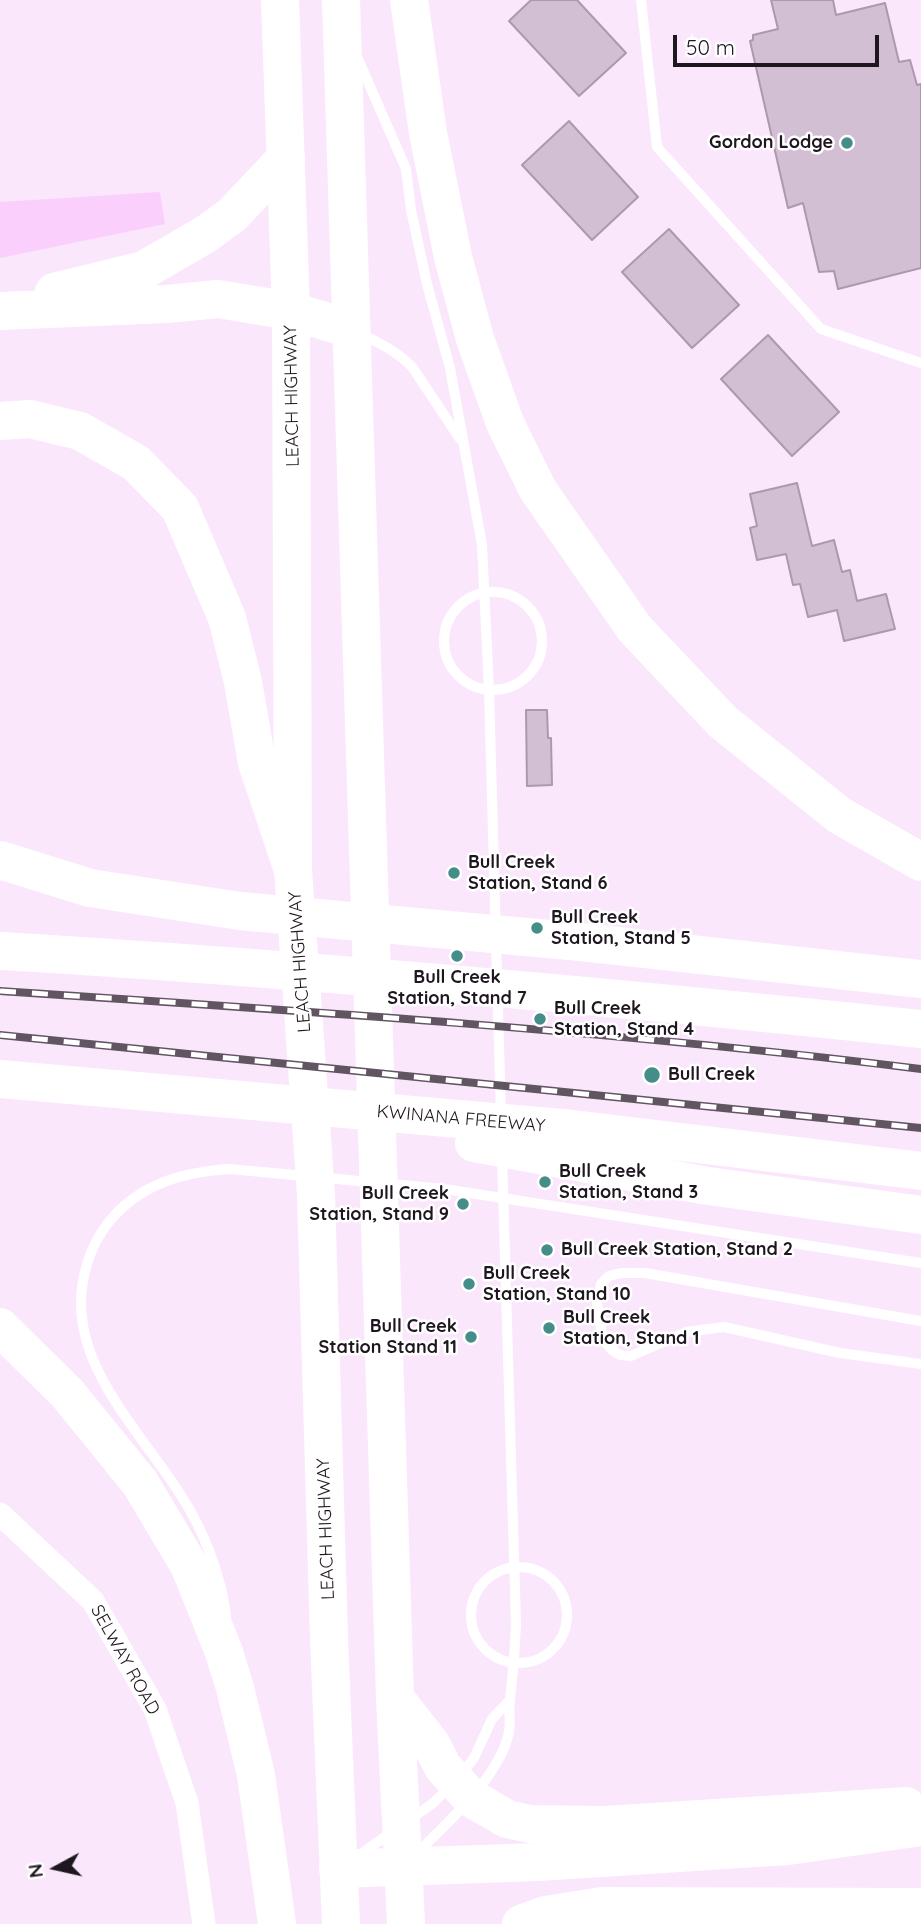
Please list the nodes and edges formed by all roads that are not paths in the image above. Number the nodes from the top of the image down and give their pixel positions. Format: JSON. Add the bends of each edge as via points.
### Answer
{"nodes":[{"id":1,"x":409,"y":0,"type":"edge"},
{"id":2,"x":641,"y":0,"type":"edge"},
{"id":3,"x":275,"y":7,"type":"edge"},
{"id":4,"x":341,"y":10,"type":"edge"},
{"id":5,"x":286,"y":159,"type":"junction"},
{"id":6,"x":0,"y":305,"type":"edge"},
{"id":7,"x":0,"y":311,"type":"edge"},
{"id":8,"x":291,"y":311,"type":"junction"},
{"id":9,"x":351,"y":328,"type":"junction"},
{"id":10,"x":921,"y":363,"type":"edge"},
{"id":11,"x":0,"y":421,"type":"edge"},
{"id":12,"x":462,"y":441,"type":"junction"},
{"id":13,"x":485,"y":592,"type":"junction"},
{"id":14,"x":489,"y":690,"type":"junction"},
{"id":15,"x":0,"y":860,"type":"edge"},
{"id":16,"x":921,"y":862,"type":"edge"},
{"id":17,"x":293,"y":870,"type":"junction"},
{"id":18,"x":0,"y":951,"type":"edge"},
{"id":19,"x":921,"y":979,"type":"edge"},
{"id":20,"x":921,"y":1029,"type":"edge"},
{"id":21,"x":0,"y":1079,"type":"edge"},
{"id":22,"x":231,"y":1098,"type":"junction"},
{"id":23,"x":921,"y":1171,"type":"edge"},
{"id":24,"x":921,"y":1215,"type":"edge"},
{"id":25,"x":921,"y":1263,"type":"edge"},
{"id":26,"x":921,"y":1321,"type":"edge"},
{"id":27,"x":0,"y":1327,"type":"edge"},
{"id":28,"x":921,"y":1364,"type":"edge"},
{"id":29,"x":0,"y":1514,"type":"edge"},
{"id":30,"x":514,"y":1566,"type":"junction"},
{"id":31,"x":227,"y":1622,"type":"dead end"},
{"id":32,"x":229,"y":1635,"type":"dead end"},
{"id":33,"x":515,"y":1663,"type":"junction"},
{"id":34,"x":235,"y":1688,"type":"junction"},
{"id":35,"x":395,"y":1698,"type":"junction"},
{"id":36,"x":509,"y":1701,"type":"junction"},
{"id":37,"x":463,"y":1790,"type":"junction"},
{"id":38,"x":921,"y":1805,"type":"edge"},
{"id":39,"x":401,"y":1826,"type":"junction"},
{"id":40,"x":921,"y":1827,"type":"edge"},
{"id":41,"x":816,"y":1843,"type":"junction"},
{"id":42,"x":881,"y":1844,"type":"dead end"},
{"id":43,"x":403,"y":1867,"type":"junction"},
{"id":44,"x":338,"y":1869,"type":"junction"},
{"id":45,"x":913,"y":1905,"type":"edge"},
{"id":46,"x":204,"y":1924,"type":"edge"},
{"id":47,"x":277,"y":1924,"type":"edge"},
{"id":48,"x":341,"y":1924,"type":"edge"},
{"id":49,"x":406,"y":1924,"type":"edge"},
{"id":50,"x":521,"y":1924,"type":"edge"}],
"edges":[{"from":1,"to":16,"type":"highway","via":[[428,133],[453,257],[475,339],[505,423],[538,490],[635,629],[723,722],[839,815]]},
{"from":2,"to":10,"type":"lane","via":[[657,147],[821,329]]},
{"from":3,"to":5,"type":"highway","name":"LEACH HIGHWAY"},
{"from":4,"to":9,"type":"highway"},
{"from":4,"to":12,"type":"lane","via":[[406,169]]},
{"from":5,"to":6,"type":"highway","via":[[232,215],[144,270]]},
{"from":5,"to":8,"type":"highway","name":"LEACH HIGHWAY"},
{"from":7,"to":8,"type":"highway","via":[[218,299]]},
{"from":8,"to":9,"type":"highway"},
{"from":8,"to":17,"type":"highway","name":"LEACH HIGHWAY"},
{"from":9,"to":12,"type":"lane","via":[[396,351],[413,368]]},
{"from":9,"to":35,"type":"highway"},
{"from":11,"to":17,"type":"highway","via":[[30,419],[80,431],[136,463],[180,508],[226,618],[257,763]]},
{"from":12,"to":13,"type":"lane","via":[[475,499]]},
{"from":13,"to":14,"type":"lane"},
{"from":13,"to":14,"type":"lane","via":[[457,606],[448,619],[444,643],[450,666],[460,678]]},
{"from":13,"to":14,"type":"lane","via":[[502,592],[531,608],[543,639],[533,670],[521,682]]},
{"from":14,"to":30,"type":"lane"},
{"from":15,"to":19,"type":"highway","via":[[90,888],[240,911]]},
{"from":17,"to":44,"type":"highway","name":"LEACH HIGHWAY","via":[[316,1194]]},
{"from":18,"to":20,"type":"highway","via":[[328,973]]},
{"from":21,"to":22,"type":"highway","name":"KWINANA FREEWAY"},
{"from":22,"to":23,"type":"highway","name":"KWINANA FREEWAY","via":[[573,1129]]},
{"from":22,"to":24,"type":"highway","via":[[708,1186]]},
{"from":25,"to":31,"type":"lane","via":[[444,1189],[230,1169],[200,1171],[140,1192],[97,1237],[80,1297],[81,1325],[108,1391],[184,1500],[224,1595]]},
{"from":26,"to":28,"type":"lane","via":[[645,1273],[609,1276],[601,1284],[597,1303],[604,1341],[620,1355],[631,1356],[686,1332],[724,1327],[840,1353]]},
{"from":27,"to":34,"type":"highway","via":[[68,1393],[140,1483],[188,1565]]},
{"from":29,"to":46,"type":"street","name":"SELWAY ROAD","via":[[93,1601],[155,1709],[187,1803]]},
{"from":30,"to":33,"type":"lane"},
{"from":30,"to":33,"type":"lane","via":[[486,1579],[476,1592],[471,1623],[486,1651]]},
{"from":30,"to":33,"type":"lane","via":[[531,1568],[551,1580],[565,1599],[567,1615],[557,1645],[545,1656]]},
{"from":32,"to":34,"type":"lane"},
{"from":33,"to":36,"type":"lane"},
{"from":34,"to":47,"type":"highway","via":[[256,1775]]},
{"from":35,"to":37,"type":"highway"},
{"from":35,"to":39,"type":"highway"},
{"from":36,"to":37,"type":"lane","via":[[492,1719]]},
{"from":36,"to":37,"type":"lane","via":[[509,1732],[498,1759]]},
{"from":37,"to":38,"type":"highway","via":[[506,1819],[560,1826]]},
{"from":37,"to":39,"type":"lane"},
{"from":37,"to":43,"type":"lane","via":[[449,1823]]},
{"from":39,"to":43,"type":"highway"},
{"from":39,"to":44,"type":"lane"},
{"from":40,"to":41,"type":"highway"},
{"from":41,"to":42,"type":"lane"},
{"from":41,"to":43,"type":"highway"},
{"from":43,"to":44,"type":"highway"},
{"from":43,"to":49,"type":"highway"},
{"from":44,"to":48,"type":"highway","name":"LEACH HIGHWAY"},
{"from":45,"to":50,"type":"highway","via":[[602,1906]]}]}
